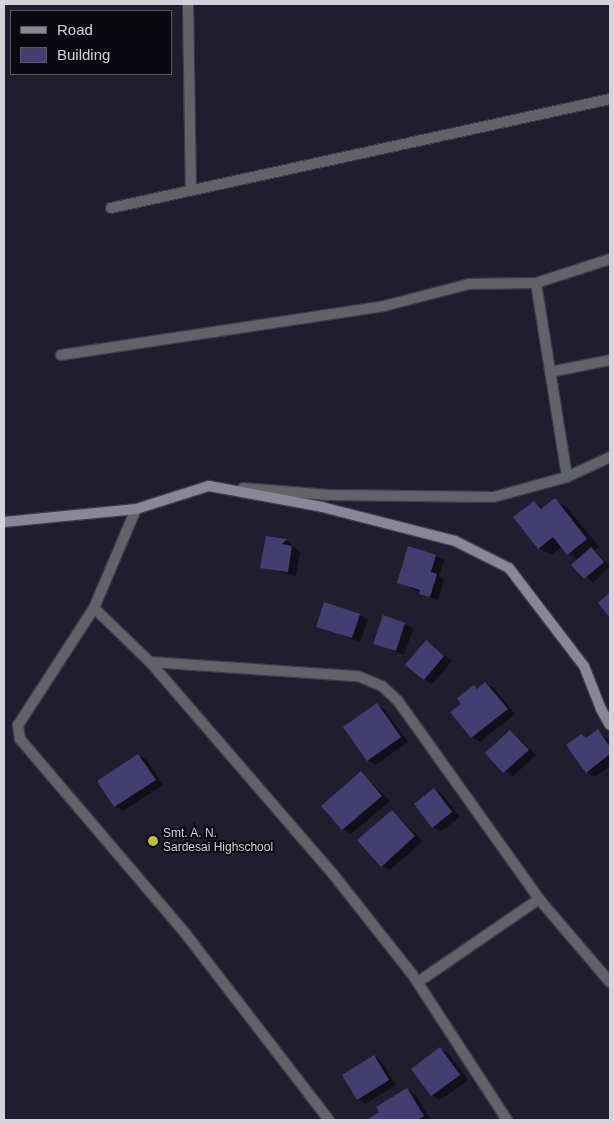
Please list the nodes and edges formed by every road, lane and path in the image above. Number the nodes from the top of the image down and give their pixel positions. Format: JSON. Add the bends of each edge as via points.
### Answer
{"nodes":[{"id":1,"x":188,"y":4,"type":"edge"},
{"id":2,"x":610,"y":99,"type":"edge"},
{"id":3,"x":191,"y":190,"type":"junction"},
{"id":4,"x":110,"y":208,"type":"dead end"},
{"id":5,"x":610,"y":259,"type":"edge"},
{"id":6,"x":536,"y":283,"type":"junction"},
{"id":7,"x":61,"y":355,"type":"dead end"},
{"id":8,"x":610,"y":360,"type":"edge"},
{"id":9,"x":550,"y":372,"type":"junction"},
{"id":10,"x":610,"y":457,"type":"edge"},
{"id":11,"x":567,"y":477,"type":"junction"},
{"id":12,"x":209,"y":486,"type":"junction"},
{"id":13,"x":136,"y":509,"type":"junction"},
{"id":14,"x":4,"y":522,"type":"edge"},
{"id":15,"x":94,"y":608,"type":"junction"},
{"id":16,"x":150,"y":662,"type":"junction"},
{"id":17,"x":610,"y":725,"type":"edge"},
{"id":18,"x":539,"y":898,"type":"junction"},
{"id":19,"x":418,"y":982,"type":"junction"},
{"id":20,"x":610,"y":982,"type":"edge"},
{"id":21,"x":329,"y":1120,"type":"edge"},
{"id":22,"x":507,"y":1120,"type":"edge"}],
"edges":[{"from":1,"to":3,"type":"street"},
{"from":2,"to":3,"type":"street"},
{"from":3,"to":4,"type":"street"},
{"from":5,"to":6,"type":"street"},
{"from":6,"to":7,"type":"street","via":[[469,284],[384,306]]},
{"from":6,"to":9,"type":"street"},
{"from":8,"to":9,"type":"street"},
{"from":9,"to":11,"type":"street"},
{"from":10,"to":11,"type":"street"},
{"from":11,"to":12,"type":"street","via":[[494,497],[329,495]]},
{"from":12,"to":13,"type":"street"},
{"from":12,"to":17,"type":"street","via":[[322,507],[455,542],[509,568],[584,666],[600,709]]},
{"from":13,"to":14,"type":"street"},
{"from":13,"to":15,"type":"street"},
{"from":15,"to":16,"type":"street"},
{"from":15,"to":21,"type":"street","via":[[18,725],[20,740],[185,933]]},
{"from":16,"to":18,"type":"street","via":[[358,676],[382,686],[398,701]]},
{"from":16,"to":19,"type":"street","via":[[333,874]]},
{"from":18,"to":19,"type":"street"},
{"from":18,"to":20,"type":"street"},
{"from":19,"to":22,"type":"street"}]}
